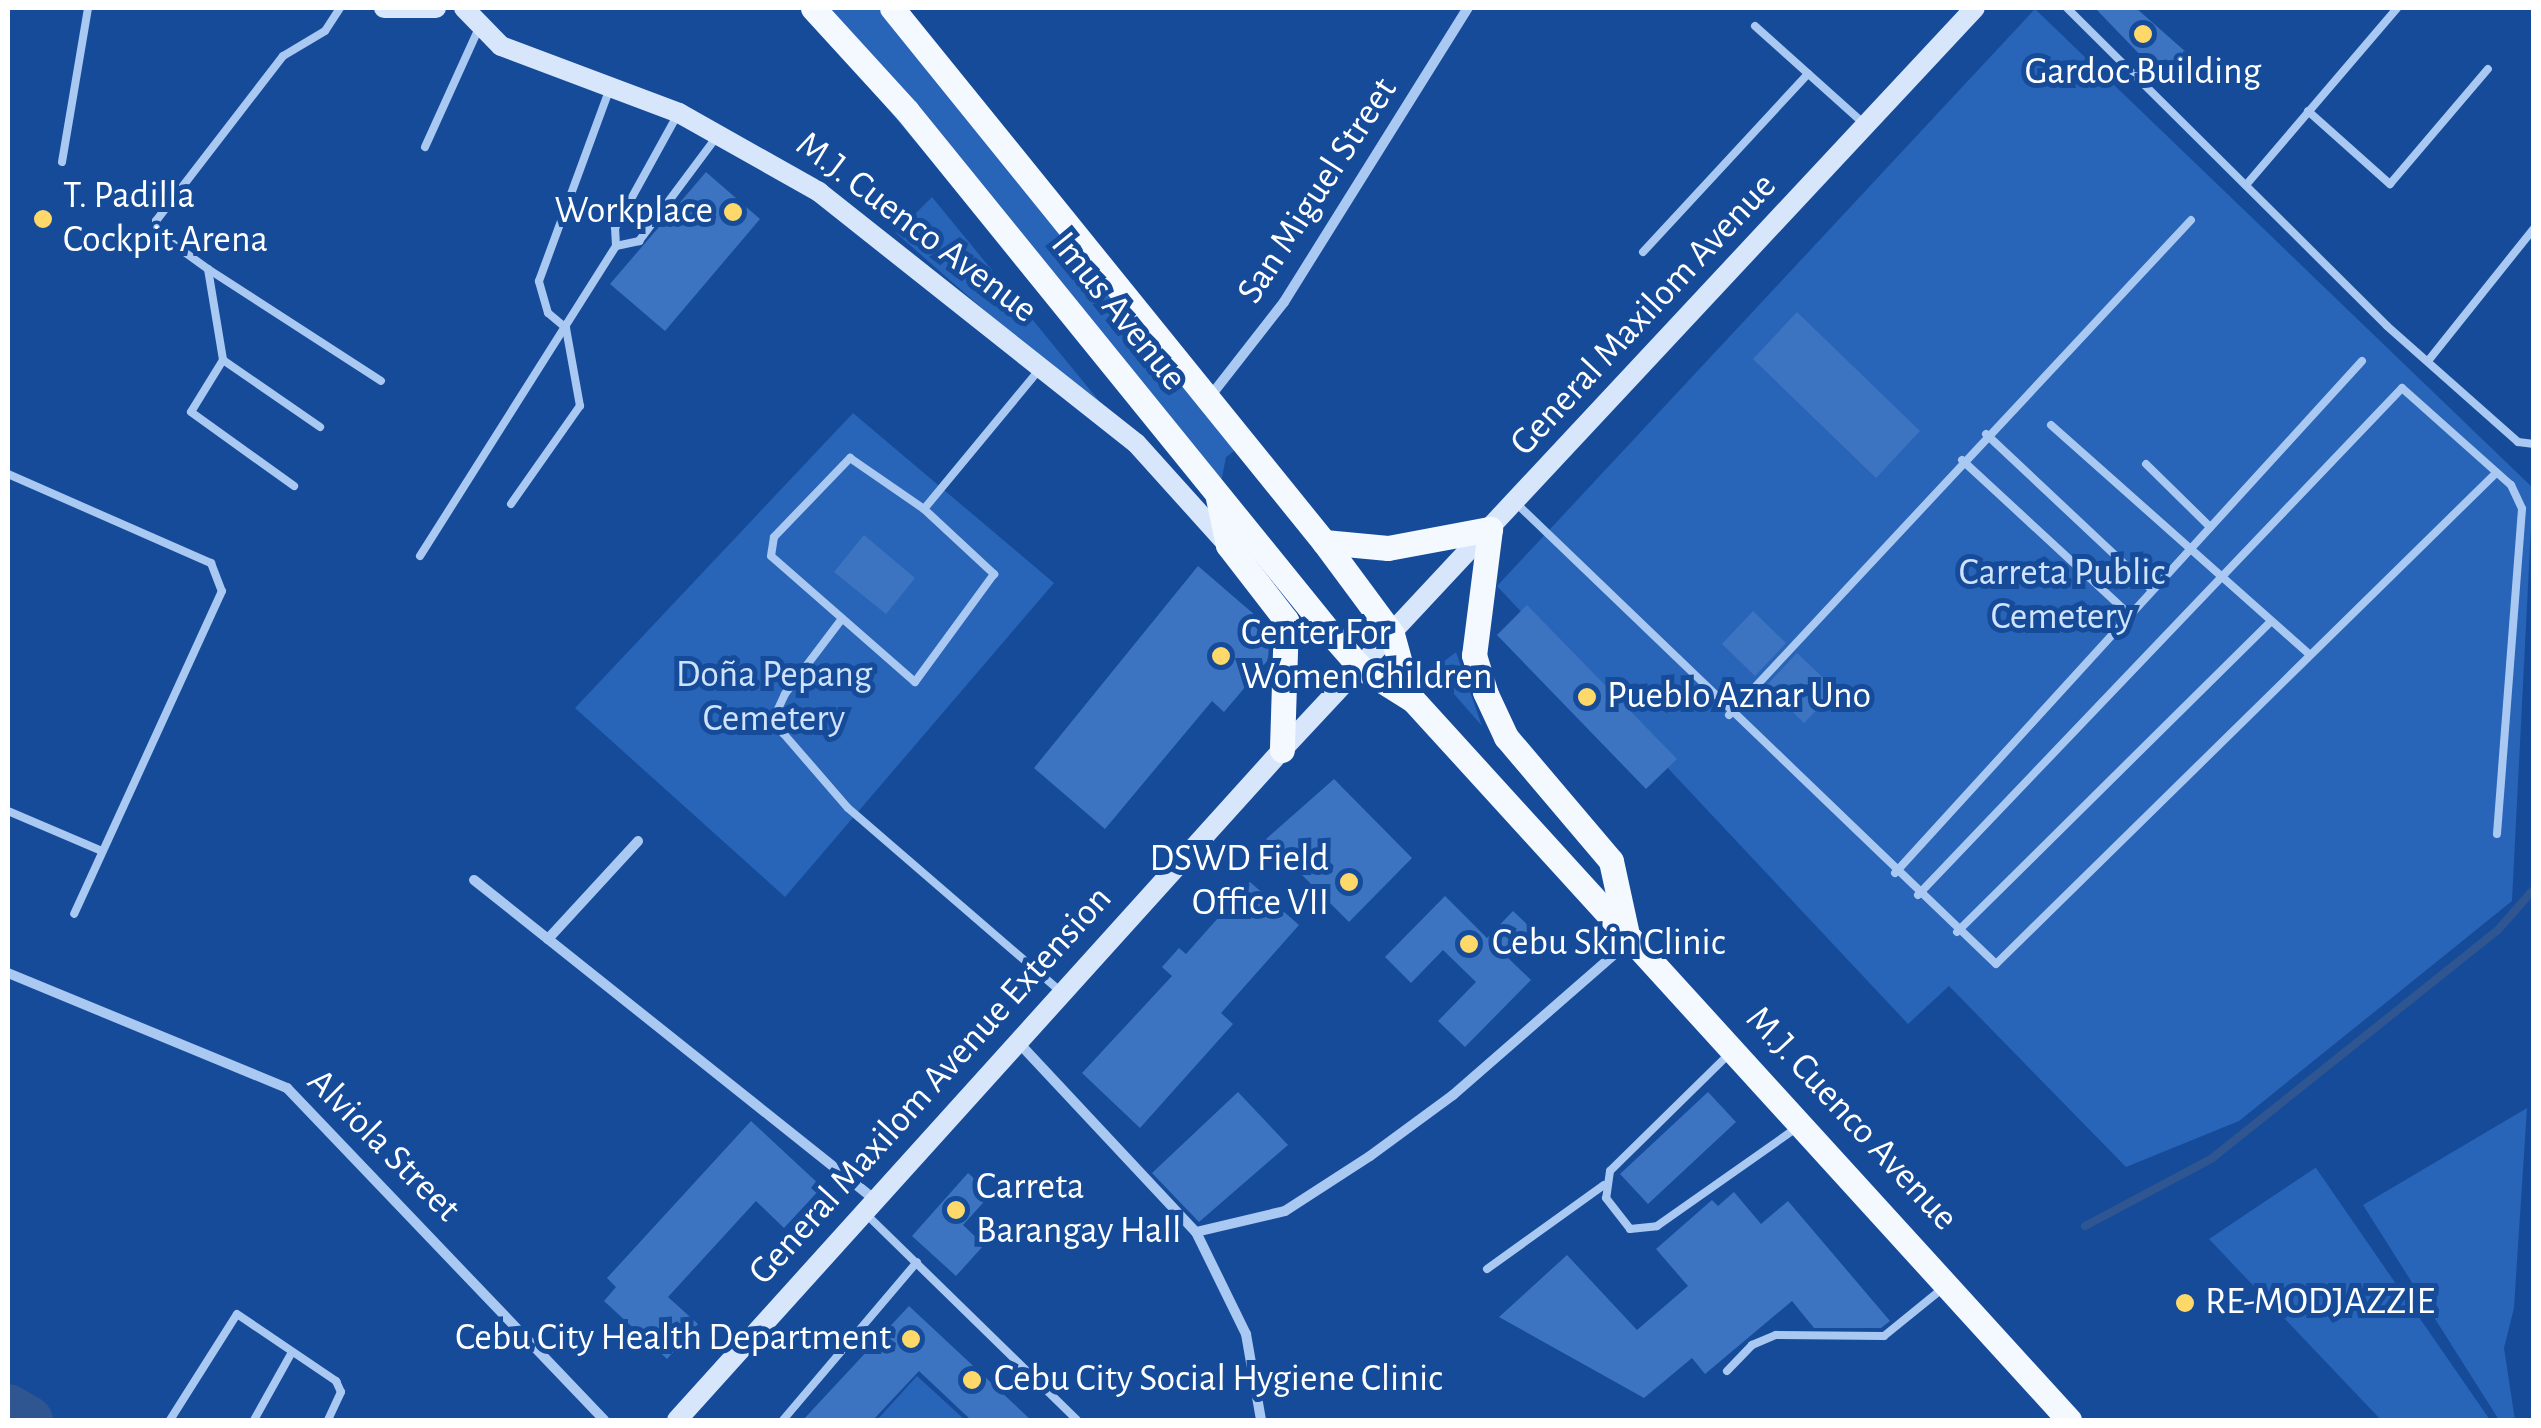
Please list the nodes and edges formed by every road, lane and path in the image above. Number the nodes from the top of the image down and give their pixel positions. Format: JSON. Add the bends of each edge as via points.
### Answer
{"nodes":[{"id":1,"x":88,"y":8,"type":"edge"},
{"id":2,"x":340,"y":8,"type":"edge"},
{"id":3,"x":384,"y":8,"type":"edge"},
{"id":4,"x":436,"y":8,"type":"edge"},
{"id":5,"x":464,"y":8,"type":"edge"},
{"id":6,"x":812,"y":8,"type":"edge"},
{"id":7,"x":892,"y":8,"type":"edge"},
{"id":8,"x":1468,"y":8,"type":"edge"},
{"id":9,"x":1975,"y":8,"type":"edge"},
{"id":10,"x":2067,"y":8,"type":"edge"},
{"id":11,"x":2396,"y":8,"type":"edge"},
{"id":12,"x":1754,"y":26,"type":"dead end"},
{"id":13,"x":479,"y":27,"type":"junction"},
{"id":14,"x":2488,"y":69,"type":"dead end"},
{"id":15,"x":1808,"y":74,"type":"junction"},
{"id":16,"x":609,"y":91,"type":"junction"},
{"id":17,"x":2308,"y":111,"type":"junction"},
{"id":18,"x":678,"y":114,"type":"junction"},
{"id":19,"x":1868,"y":127,"type":"junction"},
{"id":20,"x":720,"y":134,"type":"junction"},
{"id":21,"x":425,"y":147,"type":"dead end"},
{"id":22,"x":62,"y":162,"type":"dead end"},
{"id":23,"x":2246,"y":185,"type":"junction"},
{"id":24,"x":2191,"y":220,"type":"dead end"},
{"id":25,"x":2534,"y":228,"type":"edge"},
{"id":26,"x":616,"y":246,"type":"junction"},
{"id":27,"x":1643,"y":252,"type":"dead end"},
{"id":28,"x":208,"y":269,"type":"junction"},
{"id":29,"x":566,"y":328,"type":"junction"},
{"id":30,"x":222,"y":360,"type":"junction"},
{"id":31,"x":2362,"y":361,"type":"dead end"},
{"id":32,"x":2428,"y":361,"type":"junction"},
{"id":33,"x":1040,"y":369,"type":"junction"},
{"id":34,"x":382,"y":381,"type":"dead end"},
{"id":35,"x":1208,"y":399,"type":"junction"},
{"id":36,"x":2051,"y":426,"type":"dead end"},
{"id":37,"x":320,"y":427,"type":"dead end"},
{"id":38,"x":1986,"y":434,"type":"junction"},
{"id":39,"x":2534,"y":444,"type":"edge"},
{"id":40,"x":1962,"y":460,"type":"junction"},
{"id":41,"x":2146,"y":464,"type":"dead end"},
{"id":42,"x":8,"y":474,"type":"edge"},
{"id":43,"x":2496,"y":474,"type":"junction"},
{"id":44,"x":294,"y":486,"type":"dead end"},
{"id":45,"x":1218,"y":498,"type":"junction"},
{"id":46,"x":1515,"y":502,"type":"junction"},
{"id":47,"x":511,"y":504,"type":"dead end"},
{"id":48,"x":924,"y":509,"type":"junction"},
{"id":49,"x":2210,"y":527,"type":"junction"},
{"id":50,"x":1490,"y":529,"type":"junction"},
{"id":51,"x":1324,"y":542,"type":"junction"},
{"id":52,"x":1228,"y":545,"type":"junction"},
{"id":53,"x":2190,"y":549,"type":"junction"},
{"id":54,"x":420,"y":556,"type":"dead end"},
{"id":55,"x":2225,"y":576,"type":"junction"},
{"id":56,"x":2152,"y":590,"type":"junction"},
{"id":57,"x":2129,"y":614,"type":"junction"},
{"id":58,"x":841,"y":620,"type":"junction"},
{"id":59,"x":2270,"y":622,"type":"junction"},
{"id":60,"x":1392,"y":634,"type":"junction"},
{"id":61,"x":2307,"y":652,"type":"junction"},
{"id":62,"x":1360,"y":667,"type":"junction"},
{"id":63,"x":1409,"y":696,"type":"junction"},
{"id":64,"x":1729,"y":715,"type":"junction"},
{"id":65,"x":1282,"y":750,"type":"junction"},
{"id":66,"x":8,"y":811,"type":"edge"},
{"id":67,"x":2497,"y":834,"type":"dead end"},
{"id":68,"x":638,"y":841,"type":"dead end"},
{"id":69,"x":102,"y":851,"type":"junction"},
{"id":70,"x":1895,"y":873,"type":"junction"},
{"id":71,"x":474,"y":880,"type":"dead end"},
{"id":72,"x":1918,"y":895,"type":"junction"},
{"id":73,"x":74,"y":914,"type":"dead end"},
{"id":74,"x":1956,"y":932,"type":"junction"},
{"id":75,"x":1630,"y":934,"type":"junction"},
{"id":76,"x":548,"y":939,"type":"junction"},
{"id":77,"x":8,"y":972,"type":"edge"},
{"id":78,"x":1062,"y":994,"type":"junction"},
{"id":79,"x":1018,"y":1042,"type":"junction"},
{"id":80,"x":1735,"y":1048,"type":"junction"},
{"id":81,"x":1804,"y":1124,"type":"junction"},
{"id":82,"x":1604,"y":1185,"type":"junction"},
{"id":83,"x":868,"y":1205,"type":"junction"},
{"id":84,"x":1196,"y":1232,"type":"junction"},
{"id":85,"x":917,"y":1262,"type":"junction"},
{"id":86,"x":1487,"y":1269,"type":"dead end"},
{"id":87,"x":1950,"y":1282,"type":"junction"},
{"id":88,"x":292,"y":1352,"type":"junction"},
{"id":89,"x":1727,"y":1371,"type":"dead end"},
{"id":90,"x":170,"y":1420,"type":"edge"},
{"id":91,"x":254,"y":1420,"type":"edge"},
{"id":92,"x":328,"y":1420,"type":"edge"},
{"id":93,"x":604,"y":1420,"type":"edge"},
{"id":94,"x":677,"y":1420,"type":"edge"},
{"id":95,"x":783,"y":1420,"type":"edge"},
{"id":96,"x":1077,"y":1420,"type":"edge"},
{"id":97,"x":1261,"y":1420,"type":"edge"},
{"id":98,"x":2069,"y":1420,"type":"edge"}],
"edges":[{"from":1,"to":22,"type":"lane"},
{"from":2,"to":28,"type":"lane","via":[[324,31],[283,56],[160,206],[158,233]]},
{"from":3,"to":4,"type":"main road"},
{"from":5,"to":13,"type":"main road","name":"M.J. Cuenco Avenue"},
{"from":6,"to":45,"type":"main road","name":"Imus Avenue","via":[[908,111]]},
{"from":7,"to":35,"type":"main road","name":"Imus Avenue"},
{"from":8,"to":35,"type":"street","name":"San Miguel Street","via":[[1284,302]]},
{"from":9,"to":19,"type":"main road","name":"General Maxilom Avenue"},
{"from":10,"to":23,"type":"lane"},
{"from":11,"to":17,"type":"lane"},
{"from":12,"to":15,"type":"lane"},
{"from":13,"to":16,"type":"main road","name":"M.J. Cuenco Avenue","via":[[501,46]]},
{"from":13,"to":21,"type":"lane"},
{"from":14,"to":17,"type":"lane","via":[[2390,184]]},
{"from":15,"to":19,"type":"lane"},
{"from":15,"to":27,"type":"lane"},
{"from":16,"to":18,"type":"main road","name":"M.J. Cuenco Avenue"},
{"from":16,"to":29,"type":"lane","via":[[539,281],[548,314]]},
{"from":17,"to":23,"type":"lane"},
{"from":18,"to":20,"type":"main road","name":"M.J. Cuenco Avenue"},
{"from":18,"to":26,"type":"lane","via":[[615,228]]},
{"from":19,"to":46,"type":"main road","name":"General Maxilom Avenue"},
{"from":20,"to":26,"type":"lane","via":[[639,241]]},
{"from":20,"to":33,"type":"main road","name":"M.J. Cuenco Avenue","via":[[819,192]]},
{"from":23,"to":32,"type":"lane"},
{"from":24,"to":38,"type":"lane"},
{"from":25,"to":32,"type":"lane"},
{"from":26,"to":29,"type":"lane"},
{"from":28,"to":30,"type":"lane"},
{"from":28,"to":34,"type":"lane"},
{"from":29,"to":47,"type":"lane","via":[[580,406]]},
{"from":29,"to":54,"type":"lane"},
{"from":30,"to":37,"type":"lane"},
{"from":30,"to":44,"type":"lane","via":[[191,412]]},
{"from":31,"to":49,"type":"lane"},
{"from":32,"to":39,"type":"lane","via":[[2518,442]]},
{"from":33,"to":48,"type":"lane"},
{"from":33,"to":52,"type":"main road","name":"M.J. Cuenco Avenue","via":[[1136,443]]},
{"from":35,"to":51,"type":"main road","name":"Imus Avenue"},
{"from":36,"to":53,"type":"lane"},
{"from":38,"to":40,"type":"lane"},
{"from":38,"to":56,"type":"lane"},
{"from":40,"to":57,"type":"lane"},
{"from":40,"to":64,"type":"lane"},
{"from":41,"to":49,"type":"lane"},
{"from":42,"to":69,"type":"lane","via":[[211,563],[219,574],[222,591]]},
{"from":43,"to":55,"type":"lane","via":[[2411,392],[2393,391]]},
{"from":43,"to":61,"type":"lane"},
{"from":43,"to":67,"type":"lane","via":[[2522,509]]},
{"from":45,"to":52,"type":"main road"},
{"from":45,"to":62,"type":"main road","name":"Imus Avenue"},
{"from":46,"to":50,"type":"main road","name":"General Maxilom Avenue"},
{"from":46,"to":64,"type":"lane"},
{"from":48,"to":58,"type":"lane","via":[[850,458],[774,537],[771,556],[780,570]]},
{"from":48,"to":58,"type":"lane","via":[[990,563],[991,586],[916,682]]},
{"from":49,"to":53,"type":"lane"},
{"from":50,"to":51,"type":"main road","via":[[1388,548]]},
{"from":50,"to":60,"type":"main road","name":"General Maxilom Avenue"},
{"from":50,"to":75,"type":"main road","via":[[1474,655],[1485,692],[1506,738],[1611,861]]},
{"from":51,"to":60,"type":"main road","name":"Imus Avenue"},
{"from":52,"to":65,"type":"main road","via":[[1286,620]]},
{"from":53,"to":55,"type":"lane"},
{"from":53,"to":56,"type":"lane"},
{"from":55,"to":59,"type":"lane"},
{"from":55,"to":72,"type":"lane"},
{"from":56,"to":57,"type":"lane"},
{"from":57,"to":70,"type":"lane"},
{"from":58,"to":78,"type":"lane","via":[[784,694],[775,715],[784,733],[848,808]]},
{"from":59,"to":61,"type":"lane"},
{"from":59,"to":74,"type":"lane"},
{"from":60,"to":62,"type":"main road","name":"General Maxilom Avenue"},
{"from":60,"to":63,"type":"main road","name":"M.J. Cuenco Avenue"},
{"from":61,"to":74,"type":"lane","via":[[2006,958],[1984,960]]},
{"from":62,"to":63,"type":"main road","name":"M.J. Cuenco Avenue"},
{"from":62,"to":65,"type":"main road","name":"General Maxilom Avenue Extension"},
{"from":63,"to":75,"type":"main road","name":"M.J. Cuenco Avenue"},
{"from":64,"to":70,"type":"lane"},
{"from":65,"to":78,"type":"main road","name":"General Maxilom Avenue Extension"},
{"from":66,"to":69,"type":"lane"},
{"from":68,"to":76,"type":"street"},
{"from":69,"to":73,"type":"lane"},
{"from":70,"to":72,"type":"lane"},
{"from":71,"to":76,"type":"street"},
{"from":72,"to":74,"type":"lane"},
{"from":75,"to":80,"type":"main road","name":"M.J. Cuenco Avenue"},
{"from":75,"to":84,"type":"street","via":[[1454,1096],[1370,1156],[1285,1212]]},
{"from":76,"to":83,"type":"street"},
{"from":77,"to":93,"type":"street","name":"Alviola Street","via":[[288,1088]]},
{"from":78,"to":79,"type":"main road","name":"General Maxilom Avenue Extension"},
{"from":79,"to":83,"type":"main road","name":"General Maxilom Avenue Extension"},
{"from":79,"to":84,"type":"street"},
{"from":80,"to":81,"type":"main road","name":"M.J. Cuenco Avenue"},
{"from":80,"to":82,"type":"lane"},
{"from":81,"to":82,"type":"lane","via":[[1644,1231],[1630,1229]]},
{"from":81,"to":87,"type":"main road","name":"M.J. Cuenco Avenue"},
{"from":82,"to":86,"type":"lane"},
{"from":83,"to":85,"type":"lane"},
{"from":83,"to":94,"type":"main road","name":"General Maxilom Avenue Extension"},
{"from":84,"to":97,"type":"street","via":[[1246,1334]]},
{"from":85,"to":95,"type":"lane"},
{"from":85,"to":96,"type":"lane"},
{"from":87,"to":89,"type":"lane","via":[[1884,1336],[1776,1334]]},
{"from":87,"to":98,"type":"main road","name":"M.J. Cuenco Avenue"},
{"from":88,"to":90,"type":"lane","via":[[237,1314]]},
{"from":88,"to":91,"type":"lane"},
{"from":88,"to":92,"type":"lane","via":[[342,1392]]}]}
